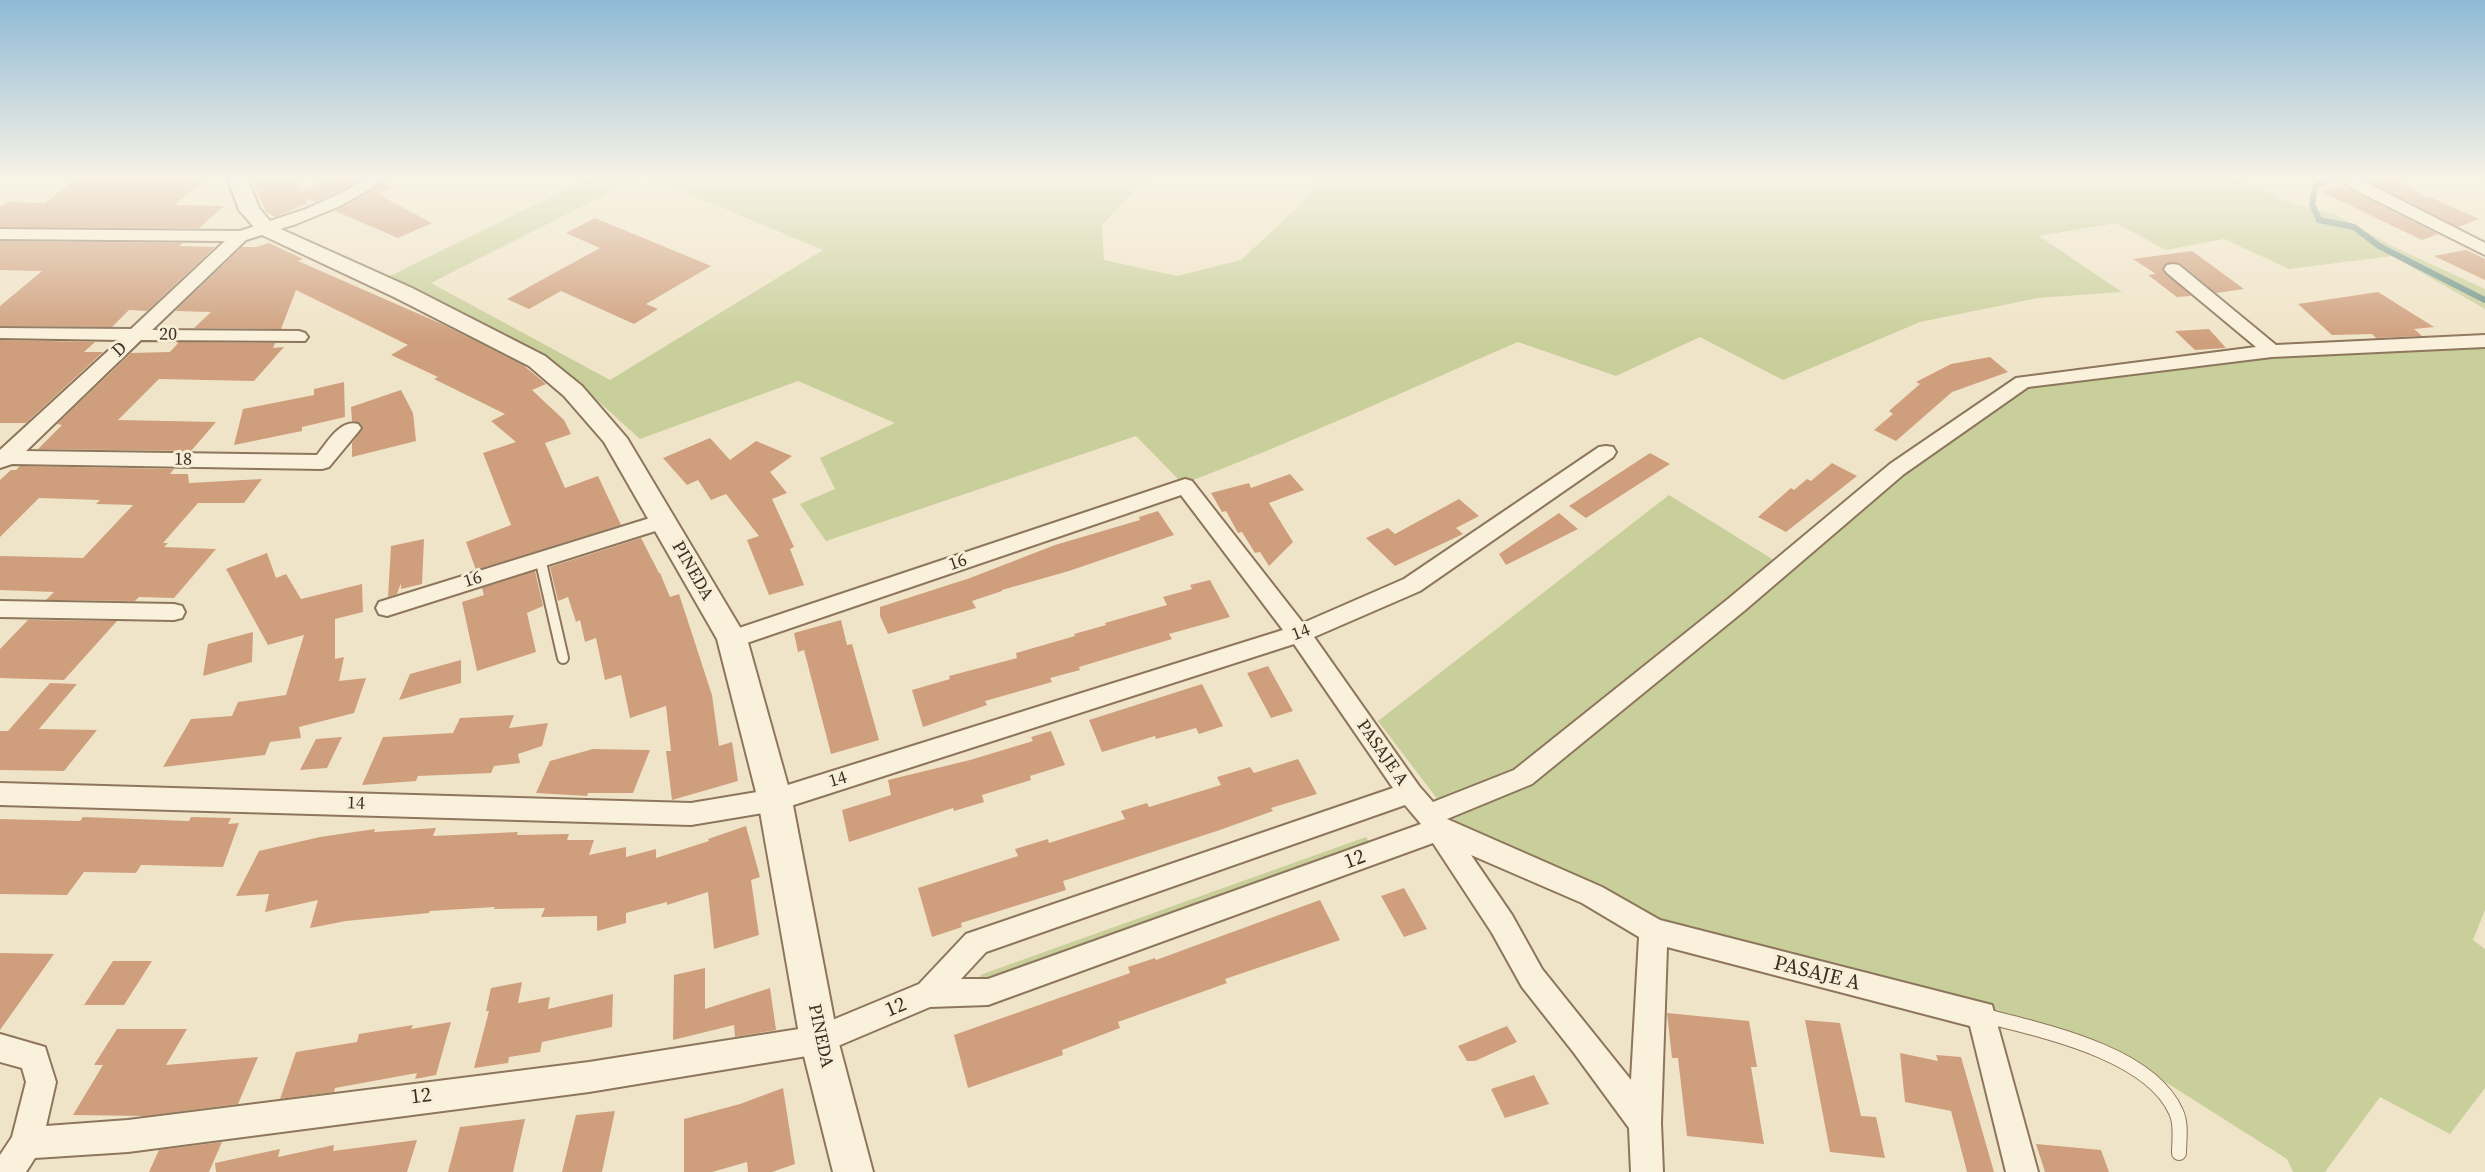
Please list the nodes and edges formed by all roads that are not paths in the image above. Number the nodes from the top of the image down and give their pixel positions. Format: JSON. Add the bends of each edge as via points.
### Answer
{"nodes":[{"id":1,"x":259,"y":232,"type":"edge"},
{"id":2,"x":271,"y":232,"type":"edge"},
{"id":3,"x":2452,"y":232,"type":"edge"},
{"id":4,"x":0,"y":234,"type":"edge"},
{"id":5,"x":240,"y":236,"type":"junction"},
{"id":6,"x":2485,"y":250,"type":"edge"},
{"id":7,"x":2173,"y":269,"type":"dead end"},
{"id":8,"x":0,"y":333,"type":"edge"},
{"id":9,"x":136,"y":335,"type":"junction"},
{"id":10,"x":299,"y":337,"type":"dead end"},
{"id":11,"x":2485,"y":341,"type":"edge"},
{"id":12,"x":2272,"y":351,"type":"junction"},
{"id":13,"x":351,"y":428,"type":"dead end"},
{"id":14,"x":1606,"y":452,"type":"dead end"},
{"id":15,"x":2,"y":459,"type":"edge"},
{"id":16,"x":1185,"y":486,"type":"joint"},
{"id":17,"x":663,"y":521,"type":"junction"},
{"id":18,"x":540,"y":558,"type":"junction"},
{"id":19,"x":387,"y":608,"type":"dead end"},
{"id":20,"x":0,"y":609,"type":"edge"},
{"id":21,"x":174,"y":612,"type":"dead end"},
{"id":22,"x":1299,"y":634,"type":"junction"},
{"id":23,"x":732,"y":639,"type":"junction"},
{"id":24,"x":563,"y":658,"type":"dead end"},
{"id":25,"x":1410,"y":793,"type":"junction"},
{"id":26,"x":0,"y":794,"type":"edge"},
{"id":27,"x":775,"y":800,"type":"junction"},
{"id":28,"x":1434,"y":822,"type":"junction"},
{"id":29,"x":1653,"y":931,"type":"junction"},
{"id":30,"x":930,"y":994,"type":"junction"},
{"id":31,"x":1982,"y":1015,"type":"junction"},
{"id":32,"x":819,"y":1040,"type":"junction"},
{"id":33,"x":0,"y":1048,"type":"edge"},
{"id":34,"x":1645,"y":1123,"type":"junction"},
{"id":35,"x":26,"y":1143,"type":"junction"},
{"id":36,"x":2179,"y":1153,"type":"dead end"},
{"id":37,"x":8,"y":1172,"type":"edge"},
{"id":38,"x":853,"y":1172,"type":"edge"},
{"id":39,"x":1647,"y":1172,"type":"edge"},
{"id":40,"x":2022,"y":1172,"type":"edge"}],
"edges":[{"from":1,"to":5,"type":"street"},
{"from":2,"to":17,"type":"street","name":"PINEDA","via":[[537,360],[573,391],[614,438]]},
{"from":3,"to":6,"type":"street"},
{"from":4,"to":5,"type":"street"},
{"from":5,"to":9,"type":"street","name":"D"},
{"from":7,"to":12,"type":"street"},
{"from":8,"to":9,"type":"street","name":"20"},
{"from":9,"to":10,"type":"street","name":"20"},
{"from":9,"to":15,"type":"street","name":"D"},
{"from":11,"to":12,"type":"street","name":"12"},
{"from":12,"to":28,"type":"street","name":"12","via":[[2023,382],[1897,468],[1736,605],[1523,777]]},
{"from":13,"to":15,"type":"street","name":"18","via":[[322,462]]},
{"from":14,"to":22,"type":"street","name":"14","via":[[1412,585]]},
{"from":16,"to":22,"type":"street","name":"PASAJE A"},
{"from":16,"to":23,"type":"street","name":"16"},
{"from":17,"to":18,"type":"street","name":"16"},
{"from":17,"to":23,"type":"street","name":"PINEDA"},
{"from":18,"to":19,"type":"street","name":"16"},
{"from":18,"to":24,"type":"lane"},
{"from":20,"to":21,"type":"street"},
{"from":22,"to":25,"type":"street","name":"PASAJE A"},
{"from":22,"to":27,"type":"street","name":"14"},
{"from":23,"to":27,"type":"street","name":"PINEDA"},
{"from":25,"to":28,"type":"street","name":"PASAJE A"},
{"from":25,"to":30,"type":"street","name":"12","via":[[975,943]]},
{"from":26,"to":27,"type":"street","name":"14","via":[[691,814]]},
{"from":27,"to":32,"type":"street","name":"PINEDA"},
{"from":28,"to":29,"type":"street","name":"PASAJE A","via":[[1592,895]]},
{"from":28,"to":30,"type":"street","name":"12","via":[[988,992]]},
{"from":28,"to":34,"type":"street","via":[[1502,924],[1532,978]]},
{"from":29,"to":31,"type":"street","name":"PASAJE A"},
{"from":29,"to":34,"type":"street"},
{"from":30,"to":32,"type":"street","name":"12"},
{"from":31,"to":36,"type":"lane","via":[[2057,1036],[2144,1074],[2164,1091],[2176,1112]]},
{"from":31,"to":40,"type":"street"},
{"from":32,"to":35,"type":"street","name":"12","via":[[589,1077],[128,1136]]},
{"from":32,"to":38,"type":"street","name":"PINEDA"},
{"from":33,"to":35,"type":"street","via":[[34,1057],[41,1082]]},
{"from":34,"to":39,"type":"street"},
{"from":35,"to":37,"type":"street"}]}
